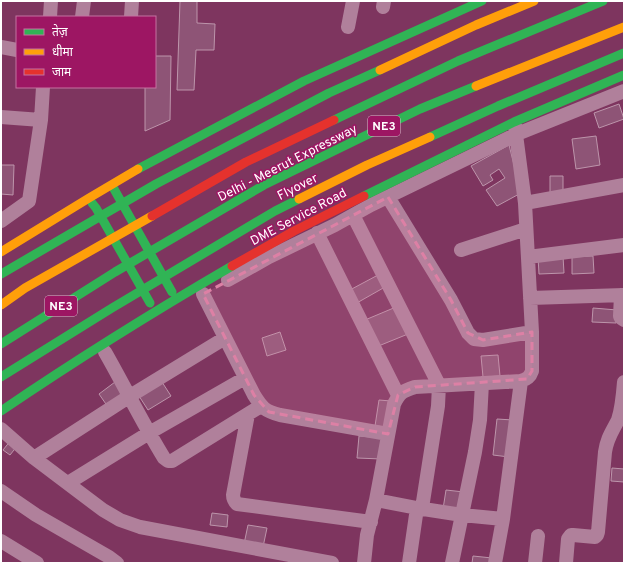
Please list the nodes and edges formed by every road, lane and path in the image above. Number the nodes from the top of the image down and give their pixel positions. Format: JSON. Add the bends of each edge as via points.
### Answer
{"nodes":[{"id":1,"x":51,"y":1,"type":"edge"},
{"id":2,"x":84,"y":1,"type":"edge"},
{"id":3,"x":132,"y":1,"type":"edge"},
{"id":4,"x":353,"y":1,"type":"edge"},
{"id":5,"x":482,"y":1,"type":"edge"},
{"id":6,"x":534,"y":1,"type":"edge"},
{"id":7,"x":603,"y":1,"type":"edge"},
{"id":8,"x":50,"y":16,"type":"edge"},
{"id":9,"x":82,"y":16,"type":"edge"},
{"id":10,"x":131,"y":16,"type":"edge"},
{"id":11,"x":624,"y":26,"type":"edge"},
{"id":12,"x":348,"y":27,"type":"dead end"},
{"id":13,"x":1,"y":48,"type":"edge"},
{"id":14,"x":16,"y":50,"type":"edge"},
{"id":15,"x":624,"y":53,"type":"edge"},
{"id":16,"x":624,"y":75,"type":"edge"},
{"id":17,"x":43,"y":88,"type":"edge"},
{"id":18,"x":624,"y":91,"type":"edge"},
{"id":19,"x":1,"y":116,"type":"edge"},
{"id":20,"x":41,"y":120,"type":"junction"},
{"id":21,"x":515,"y":128,"type":"junction"},
{"id":22,"x":111,"y":185,"type":"junction"},
{"id":23,"x":624,"y":185,"type":"edge"},
{"id":24,"x":388,"y":197,"type":"junction"},
{"id":25,"x":89,"y":198,"type":"junction"},
{"id":26,"x":525,"y":203,"type":"junction"},
{"id":27,"x":353,"y":215,"type":"junction"},
{"id":28,"x":1,"y":221,"type":"edge"},
{"id":29,"x":526,"y":229,"type":"junction"},
{"id":30,"x":317,"y":233,"type":"junction"},
{"id":31,"x":624,"y":245,"type":"edge"},
{"id":32,"x":461,"y":250,"type":"dead end"},
{"id":33,"x":1,"y":252,"type":"edge"},
{"id":34,"x":528,"y":257,"type":"junction"},
{"id":35,"x":1,"y":274,"type":"edge"},
{"id":36,"x":203,"y":294,"type":"junction"},
{"id":37,"x":622,"y":295,"type":"edge"},
{"id":38,"x":177,"y":298,"type":"junction"},
{"id":39,"x":530,"y":298,"type":"junction"},
{"id":40,"x":1,"y":305,"type":"edge"},
{"id":41,"x":153,"y":313,"type":"junction"},
{"id":42,"x":624,"y":320,"type":"edge"},
{"id":43,"x":532,"y":332,"type":"junction"},
{"id":44,"x":225,"y":338,"type":"junction"},
{"id":45,"x":1,"y":344,"type":"edge"},
{"id":46,"x":105,"y":352,"type":"junction"},
{"id":47,"x":1,"y":377,"type":"edge"},
{"id":48,"x":245,"y":378,"type":"junction"},
{"id":49,"x":521,"y":381,"type":"junction"},
{"id":50,"x":482,"y":382,"type":"junction"},
{"id":51,"x":624,"y":382,"type":"edge"},
{"id":52,"x":439,"y":385,"type":"junction"},
{"id":53,"x":398,"y":395,"type":"junction"},
{"id":54,"x":130,"y":396,"type":"junction"},
{"id":55,"x":261,"y":406,"type":"junction"},
{"id":56,"x":1,"y":411,"type":"edge"},
{"id":57,"x":248,"y":414,"type":"junction"},
{"id":58,"x":1,"y":420,"type":"edge"},
{"id":59,"x":1,"y":429,"type":"edge"},
{"id":60,"x":149,"y":433,"type":"junction"},
{"id":61,"x":388,"y":434,"type":"junction"},
{"id":62,"x":34,"y":458,"type":"junction"},
{"id":63,"x":68,"y":483,"type":"junction"},
{"id":64,"x":1,"y":491,"type":"edge"},
{"id":65,"x":376,"y":500,"type":"junction"},
{"id":66,"x":420,"y":508,"type":"junction"},
{"id":67,"x":462,"y":515,"type":"junction"},
{"id":68,"x":503,"y":519,"type":"junction"},
{"id":69,"x":371,"y":522,"type":"junction"},
{"id":70,"x":538,"y":536,"type":"dead end"},
{"id":71,"x":1,"y":541,"type":"edge"},
{"id":72,"x":37,"y":563,"type":"edge"},
{"id":73,"x":117,"y":563,"type":"edge"},
{"id":74,"x":332,"y":563,"type":"edge"},
{"id":75,"x":364,"y":563,"type":"edge"},
{"id":76,"x":409,"y":563,"type":"edge"},
{"id":77,"x":452,"y":563,"type":"edge"},
{"id":78,"x":495,"y":563,"type":"edge"},
{"id":79,"x":535,"y":563,"type":"edge"},
{"id":80,"x":566,"y":563,"type":"edge"}],
"edges":[{"from":1,"to":8,"type":"street"},
{"from":2,"to":9,"type":"street"},
{"from":3,"to":10,"type":"street"},
{"from":4,"to":12,"type":"street"},
{"from":5,"to":22,"type":"main road","via":[[304,81]]},
{"from":6,"to":35,"type":"main road","via":[[329,93],[156,184]]},
{"from":7,"to":40,"type":"main road","name":"Delhi - Meerut Expressway","number":"NE3","via":[[458,61],[253,158],[25,288]]},
{"from":11,"to":45,"type":"main road","name":"Delhi - Meerut Expressway","number":"NE3","via":[[420,109],[264,185],[122,268]]},
{"from":13,"to":14,"type":"street"},
{"from":15,"to":47,"type":"main road","name":"Flyover","via":[[367,165],[275,211]]},
{"from":16,"to":21,"type":"main road","name":"DME Service Road"},
{"from":17,"to":20,"type":"street"},
{"from":18,"to":21,"type":"street"},
{"from":19,"to":20,"type":"street"},
{"from":20,"to":28,"type":"street","via":[[29,201]]},
{"from":21,"to":24,"type":"street"},
{"from":21,"to":26,"type":"street"},
{"from":21,"to":38,"type":"main road","name":"DME Service Road","via":[[294,231]]},
{"from":22,"to":25,"type":"main road"},
{"from":22,"to":38,"type":"main road"},
{"from":23,"to":26,"type":"street"},
{"from":24,"to":27,"type":"street"},
{"from":24,"to":43,"type":"street","via":[[452,300],[468,333],[474,339],[483,340]]},
{"from":25,"to":33,"type":"main road"},
{"from":25,"to":41,"type":"main road","via":[[150,302]]},
{"from":26,"to":29,"type":"street"},
{"from":27,"to":30,"type":"street"},
{"from":27,"to":52,"type":"street"},
{"from":29,"to":32,"type":"street"},
{"from":29,"to":34,"type":"street"},
{"from":30,"to":36,"type":"street"},
{"from":30,"to":53,"type":"street"},
{"from":31,"to":34,"type":"street"},
{"from":34,"to":39,"type":"street"},
{"from":36,"to":44,"type":"street"},
{"from":36,"to":46,"type":"street"},
{"from":37,"to":39,"type":"street"},
{"from":37,"to":42,"type":"street","via":[[620,316]]},
{"from":38,"to":41,"type":"main road","name":"DME Service Road"},
{"from":39,"to":43,"type":"street"},
{"from":41,"to":56,"type":"main road","name":"DME Service Road"},
{"from":43,"to":49,"type":"street","via":[[532,371],[527,379]]},
{"from":44,"to":48,"type":"street"},
{"from":44,"to":54,"type":"street"},
{"from":46,"to":54,"type":"street"},
{"from":46,"to":58,"type":"street"},
{"from":48,"to":55,"type":"street"},
{"from":48,"to":60,"type":"street"},
{"from":49,"to":50,"type":"street"},
{"from":49,"to":68,"type":"street"},
{"from":50,"to":52,"type":"street"},
{"from":50,"to":67,"type":"street","via":[[480,420]]},
{"from":51,"to":80,"type":"street","via":[[621,409],[604,452],[598,535],[571,535],[568,539]]},
{"from":52,"to":53,"type":"street","via":[[414,387]]},
{"from":52,"to":66,"type":"street","via":[[438,406]]},
{"from":53,"to":61,"type":"street"},
{"from":54,"to":60,"type":"street"},
{"from":54,"to":62,"type":"street"},
{"from":55,"to":57,"type":"street"},
{"from":55,"to":61,"type":"street","via":[[280,415]]},
{"from":57,"to":60,"type":"street","via":[[172,461],[164,458]]},
{"from":57,"to":69,"type":"street","via":[[233,495],[234,502]]},
{"from":59,"to":62,"type":"street"},
{"from":60,"to":63,"type":"street"},
{"from":61,"to":65,"type":"street"},
{"from":62,"to":63,"type":"street"},
{"from":63,"to":74,"type":"street","via":[[103,510],[140,527]]},
{"from":64,"to":73,"type":"street"},
{"from":65,"to":66,"type":"street"},
{"from":65,"to":69,"type":"street"},
{"from":66,"to":67,"type":"street"},
{"from":66,"to":76,"type":"street"},
{"from":67,"to":68,"type":"street"},
{"from":67,"to":77,"type":"street"},
{"from":68,"to":78,"type":"street"},
{"from":69,"to":75,"type":"street"},
{"from":70,"to":79,"type":"street"},
{"from":71,"to":72,"type":"street"}]}
